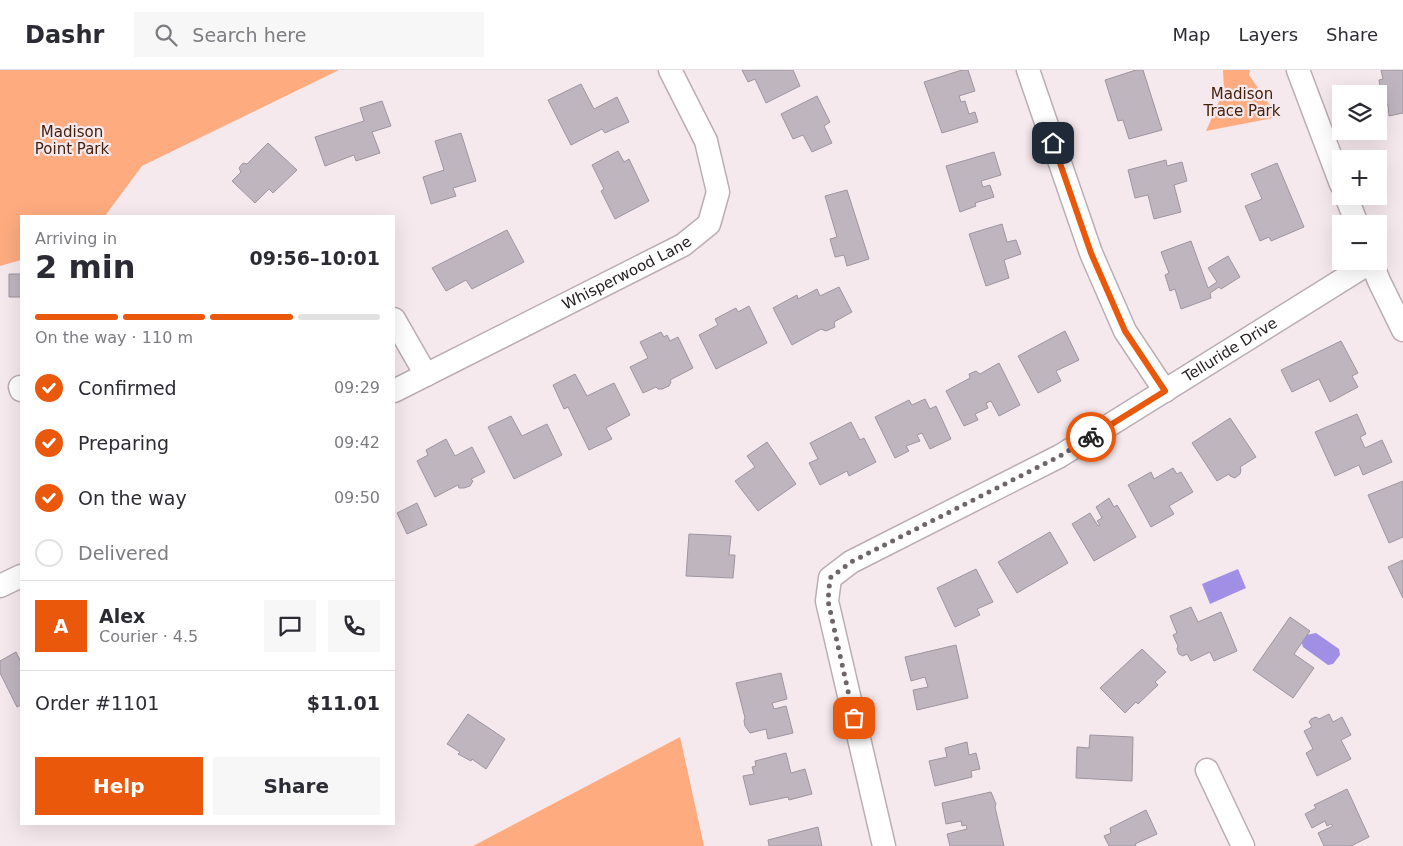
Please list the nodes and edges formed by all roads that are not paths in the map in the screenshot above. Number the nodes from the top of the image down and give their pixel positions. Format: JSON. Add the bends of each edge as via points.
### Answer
{"nodes":[{"id":1,"x":670,"y":70,"type":"edge"},
{"id":2,"x":1028,"y":70,"type":"edge"},
{"id":3,"x":1298,"y":70,"type":"edge"},
{"id":4,"x":1332,"y":160,"type":"edge"},
{"id":5,"x":1358,"y":270,"type":"edge"},
{"id":6,"x":1374,"y":270,"type":"edge"},
{"id":7,"x":395,"y":321,"type":"edge"},
{"id":8,"x":1403,"y":330,"type":"edge"},
{"id":9,"x":426,"y":375,"type":"junction"},
{"id":10,"x":395,"y":390,"type":"edge"},
{"id":11,"x":1165,"y":391,"type":"junction"},
{"id":12,"x":20,"y":576,"type":"edge"},
{"id":13,"x":0,"y":586,"type":"edge"},
{"id":14,"x":1207,"y":770,"type":"dead end"},
{"id":15,"x":884,"y":846,"type":"edge"},
{"id":16,"x":1242,"y":846,"type":"edge"}],
"edges":[{"from":1,"to":9,"type":"street","name":"Whisperwood Lane","via":[[706,141],[718,192],[710,224],[683,245]]},
{"from":2,"to":11,"type":"street","via":[[1091,253],[1125,331]]},
{"from":3,"to":4,"type":"street"},
{"from":5,"to":11,"type":"street","name":"Telluride Drive"},
{"from":6,"to":8,"type":"street"},
{"from":7,"to":9,"type":"street"},
{"from":9,"to":10,"type":"street","name":"Whisperwood Lane"},
{"from":11,"to":15,"type":"street","name":"Telluride Drive","via":[[1060,456],[851,562],[830,578],[828,601]]},
{"from":12,"to":13,"type":"street"},
{"from":14,"to":16,"type":"street"}]}
